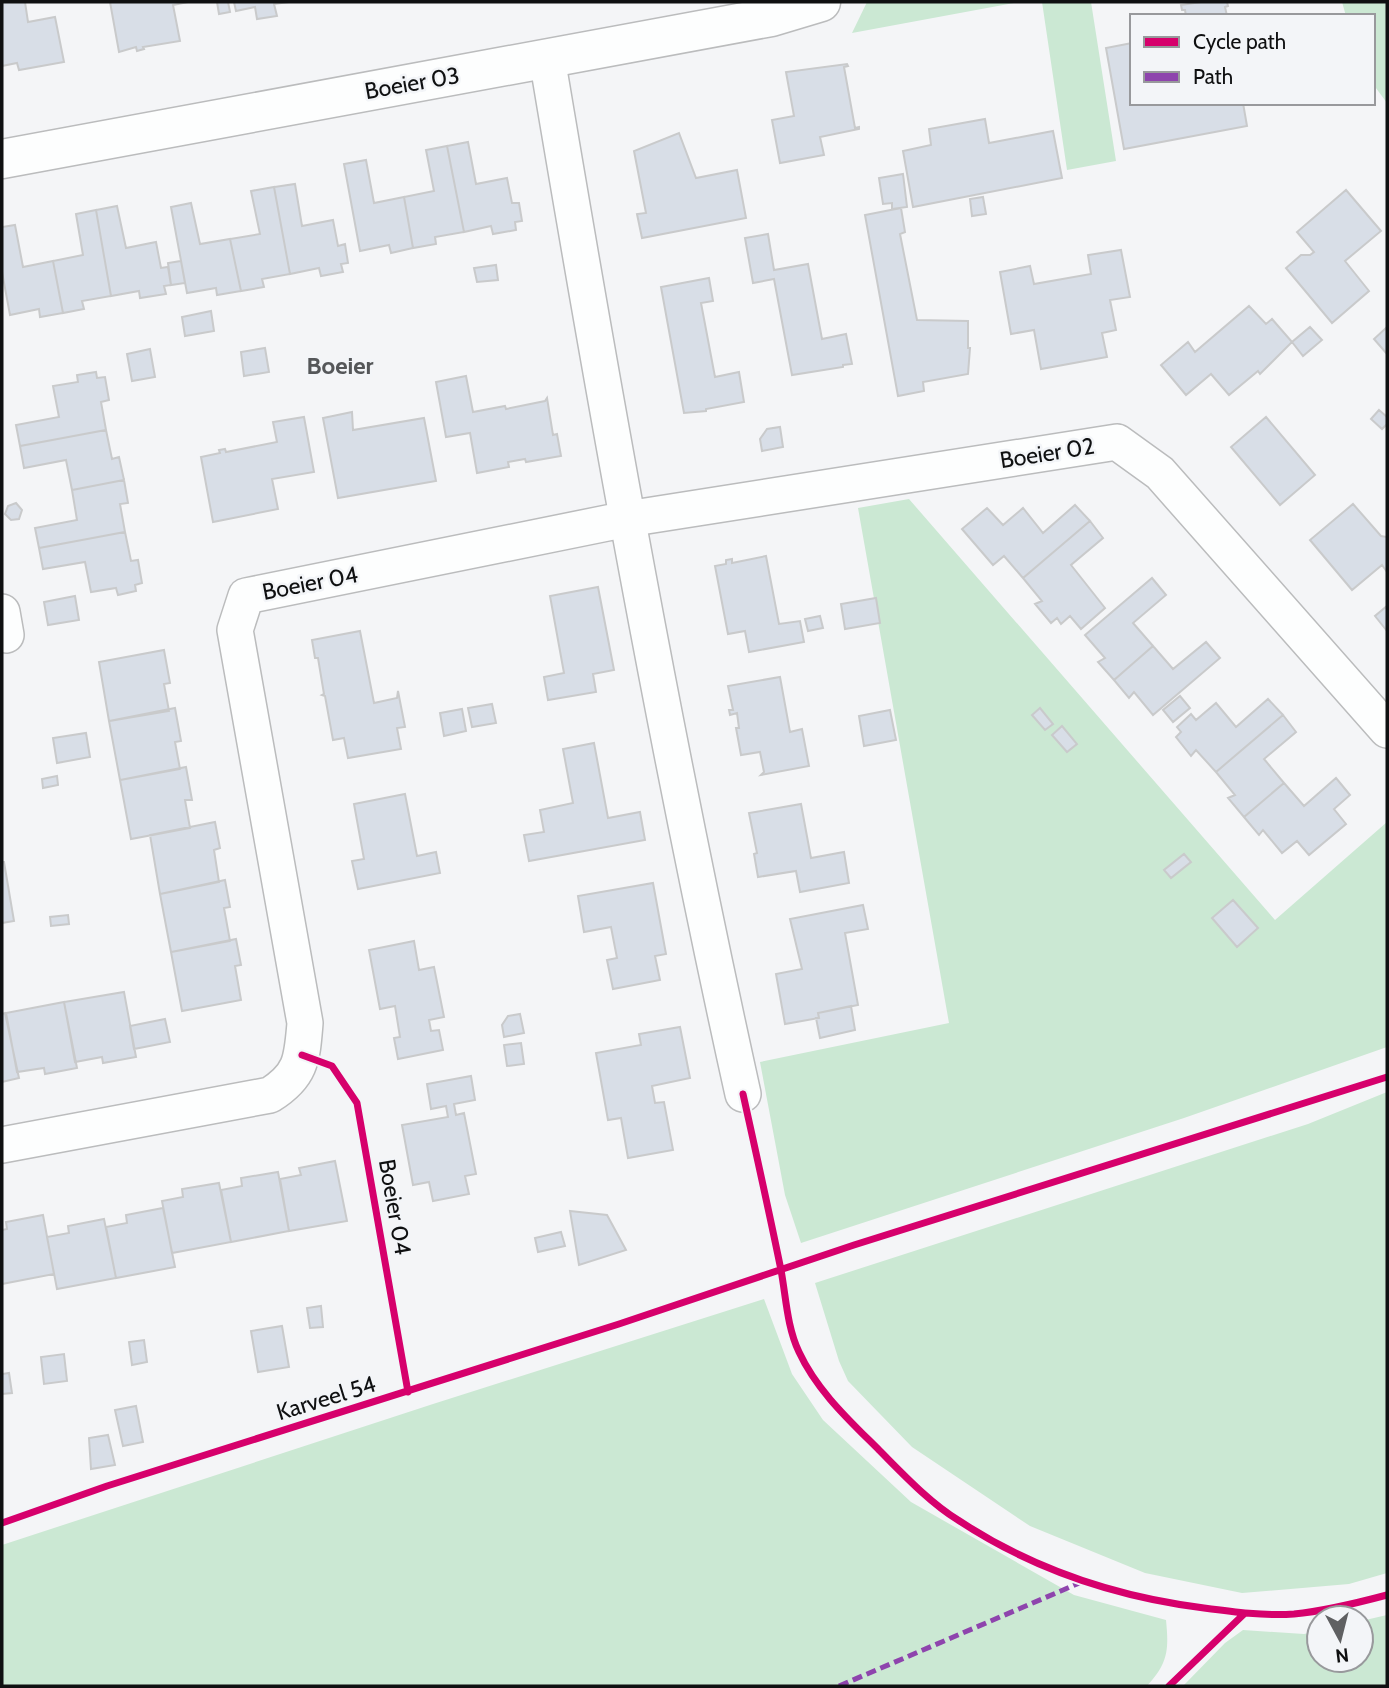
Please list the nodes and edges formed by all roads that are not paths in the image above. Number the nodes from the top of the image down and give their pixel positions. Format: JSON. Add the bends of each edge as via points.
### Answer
{"nodes":[{"id":1,"x":821,"y":2,"type":"edge"},
{"id":2,"x":547,"y":58,"type":"junction"},
{"id":3,"x":2,"y":159,"type":"edge"},
{"id":4,"x":627,"y":519,"type":"junction"},
{"id":5,"x":1387,"y":730,"type":"edge"},
{"id":6,"x":743,"y":1094,"type":"dead end"},
{"id":7,"x":2,"y":1145,"type":"edge"}],
"edges":[{"from":1,"to":2,"type":"street","name":"Boeier 03","via":[[771,18]]},
{"from":2,"to":3,"type":"street","name":"Boeier 03"},
{"from":2,"to":4,"type":"street"},
{"from":4,"to":5,"type":"street","name":"Boeier 02","via":[[1117,442],[1160,473]]},
{"from":4,"to":6,"type":"street"},
{"from":4,"to":7,"type":"street","name":"Boeier 04","via":[[246,596],[235,630],[305,1023],[296,1072],[270,1095]]}]}
